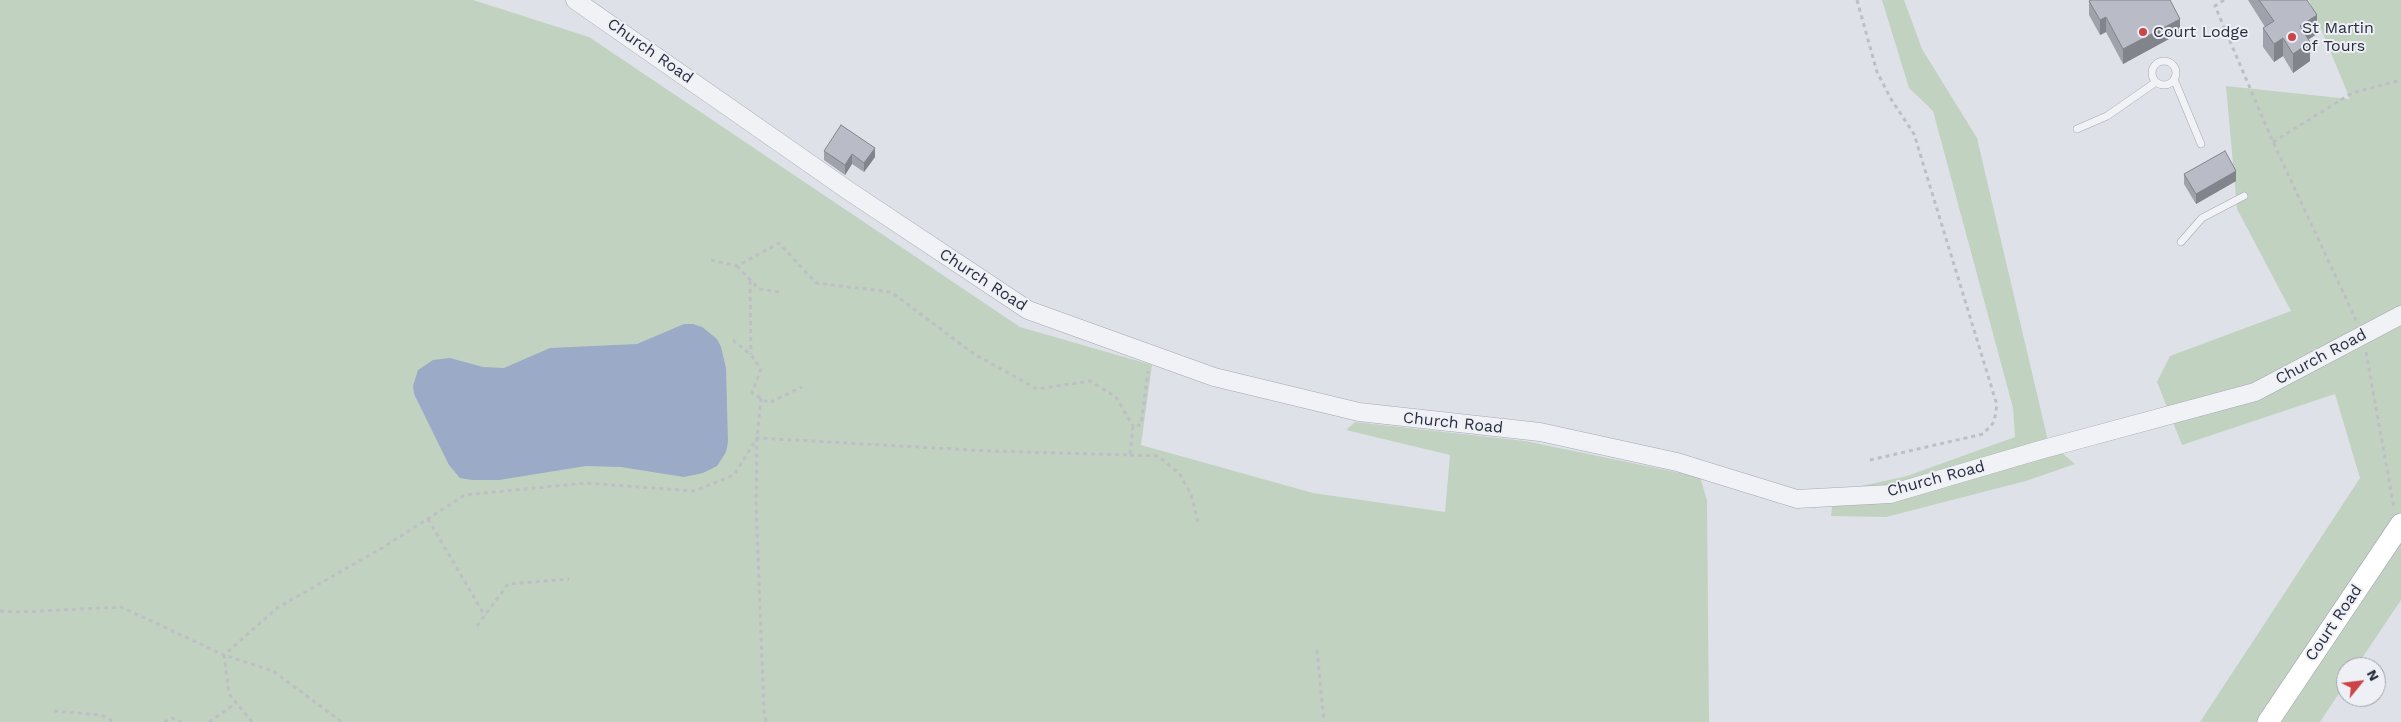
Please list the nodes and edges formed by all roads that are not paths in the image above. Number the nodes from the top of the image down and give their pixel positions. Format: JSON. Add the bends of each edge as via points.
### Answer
{"nodes":[{"id":1,"x":575,"y":0,"type":"edge"},
{"id":2,"x":2174,"y":79,"type":"junction"},
{"id":3,"x":2156,"y":82,"type":"junction"},
{"id":4,"x":2077,"y":129,"type":"dead end"},
{"id":5,"x":2201,"y":144,"type":"dead end"},
{"id":6,"x":2244,"y":196,"type":"dead end"},
{"id":7,"x":2181,"y":242,"type":"dead end"},
{"id":8,"x":2401,"y":315,"type":"edge"},
{"id":9,"x":2400,"y":526,"type":"edge"},
{"id":10,"x":2268,"y":722,"type":"edge"}],
"edges":[{"from":1,"to":8,"type":"street","name":"Church Road","via":[[849,191],[1028,310],[1223,379],[1359,412],[1540,432],[1677,462],[1797,500],[1890,494],[2255,392]]},
{"from":2,"to":3,"type":"lane","via":[[2167,84]]},
{"from":2,"to":3,"type":"lane","via":[[2174,67],[2163,61],[2156,63],[2152,70]]},
{"from":2,"to":5,"type":"lane"},
{"from":3,"to":4,"type":"lane","via":[[2108,116]]},
{"from":6,"to":7,"type":"lane","via":[[2202,218]]},
{"from":9,"to":10,"type":"main road","name":"Court Road"}]}
